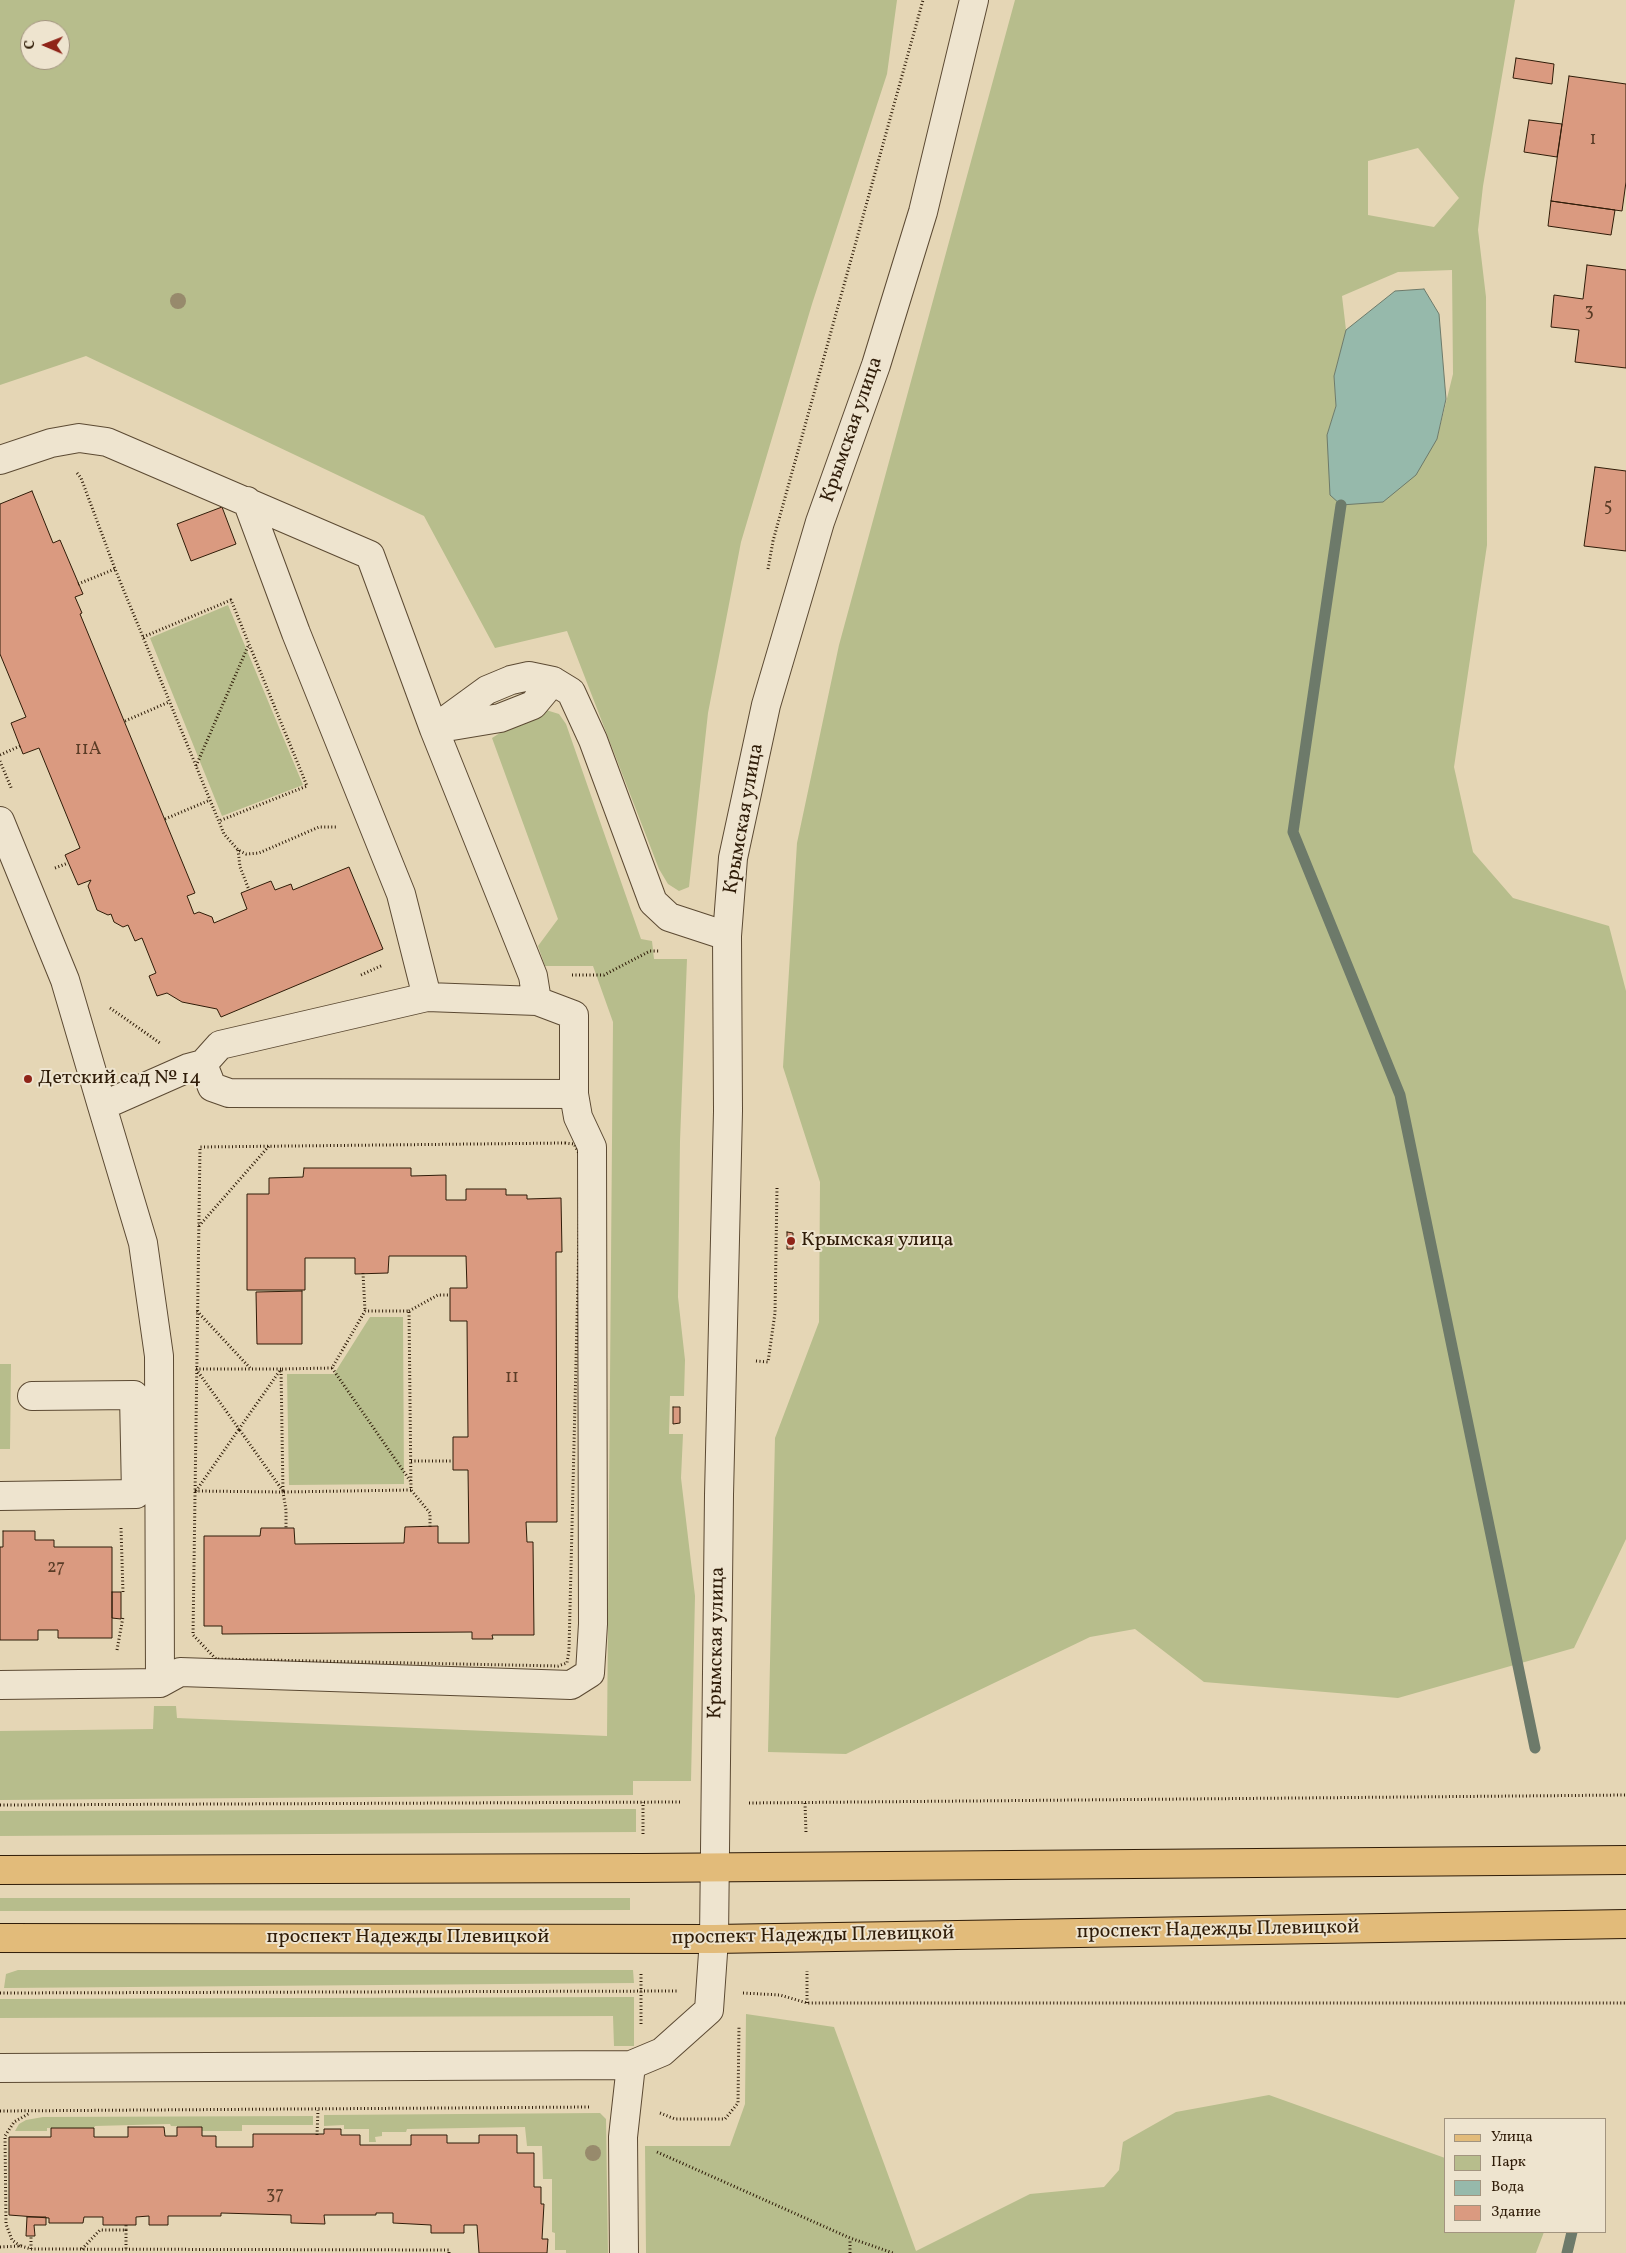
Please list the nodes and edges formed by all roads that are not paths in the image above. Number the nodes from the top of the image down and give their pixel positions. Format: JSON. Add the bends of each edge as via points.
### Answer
{"nodes":[{"id":1,"x":974,"y":0,"type":"edge"},
{"id":2,"x":0,"y":460,"type":"edge"},
{"id":3,"x":247,"y":502,"type":"junction"},
{"id":4,"x":434,"y":729,"type":"junction"},
{"id":5,"x":0,"y":820,"type":"edge"},
{"id":6,"x":727,"y":936,"type":"junction"},
{"id":7,"x":427,"y":997,"type":"junction"},
{"id":8,"x":537,"y":1001,"type":"junction"},
{"id":9,"x":203,"y":1064,"type":"junction"},
{"id":10,"x":574,"y":1094,"type":"junction"},
{"id":11,"x":102,"y":1106,"type":"junction"},
{"id":12,"x":32,"y":1396,"type":"dead end"},
{"id":13,"x":0,"y":1496,"type":"edge"},
{"id":14,"x":160,"y":1683,"type":"junction"},
{"id":15,"x":0,"y":1685,"type":"edge"},
{"id":16,"x":1626,"y":1860,"type":"edge"},
{"id":17,"x":714,"y":1867,"type":"junction"},
{"id":18,"x":0,"y":1870,"type":"edge"},
{"id":19,"x":1626,"y":1924,"type":"edge"},
{"id":20,"x":0,"y":1938,"type":"edge"},
{"id":21,"x":714,"y":1940,"type":"junction"},
{"id":22,"x":632,"y":2065,"type":"junction"},
{"id":23,"x":0,"y":2068,"type":"edge"},
{"id":24,"x":624,"y":2253,"type":"edge"}],
"edges":[{"from":1,"to":6,"type":"street","name":"Крымская улица","via":[[923,212],[876,365],[820,522],[766,705],[733,858]]},
{"from":2,"to":3,"type":"street","via":[[51,443],[79,438],[107,442]]},
{"from":3,"to":4,"type":"street","via":[[370,555]]},
{"from":3,"to":7,"type":"street","via":[[401,894]]},
{"from":4,"to":6,"type":"street","via":[[500,718],[533,705],[553,681],[571,692],[593,740],[653,902],[669,917]]},
{"from":4,"to":8,"type":"street","via":[[533,976]]},
{"from":5,"to":11,"type":"street","via":[[65,980]]},
{"from":6,"to":17,"type":"street","name":"Крымская улица","via":[[728,1111]]},
{"from":7,"to":8,"type":"street"},
{"from":7,"to":9,"type":"street","via":[[220,1045]]},
{"from":8,"to":10,"type":"street","via":[[574,1015]]},
{"from":9,"to":10,"type":"street","via":[[212,1087],[229,1093]]},
{"from":9,"to":11,"type":"street"},
{"from":10,"to":14,"type":"street","via":[[578,1117],[592,1147],[593,1624],[590,1672],[572,1685],[180,1672]]},
{"from":11,"to":14,"type":"street","via":[[143,1243],[159,1356]]},
{"from":12,"to":13,"type":"street","via":[[134,1395],[136,1494]]},
{"from":14,"to":15,"type":"street"},
{"from":16,"to":17,"type":"main road"},
{"from":17,"to":18,"type":"main road"},
{"from":17,"to":21,"type":"street","name":"Крымская улица"},
{"from":19,"to":21,"type":"main road","name":"проспект Надежды Плевицкой"},
{"from":20,"to":21,"type":"main road","name":"проспект Надежды Плевицкой"},
{"from":21,"to":22,"type":"street","name":"Крымская улица","via":[[710,2001],[662,2052]]},
{"from":22,"to":23,"type":"street"},
{"from":22,"to":24,"type":"street","via":[[623,2137]]}]}
